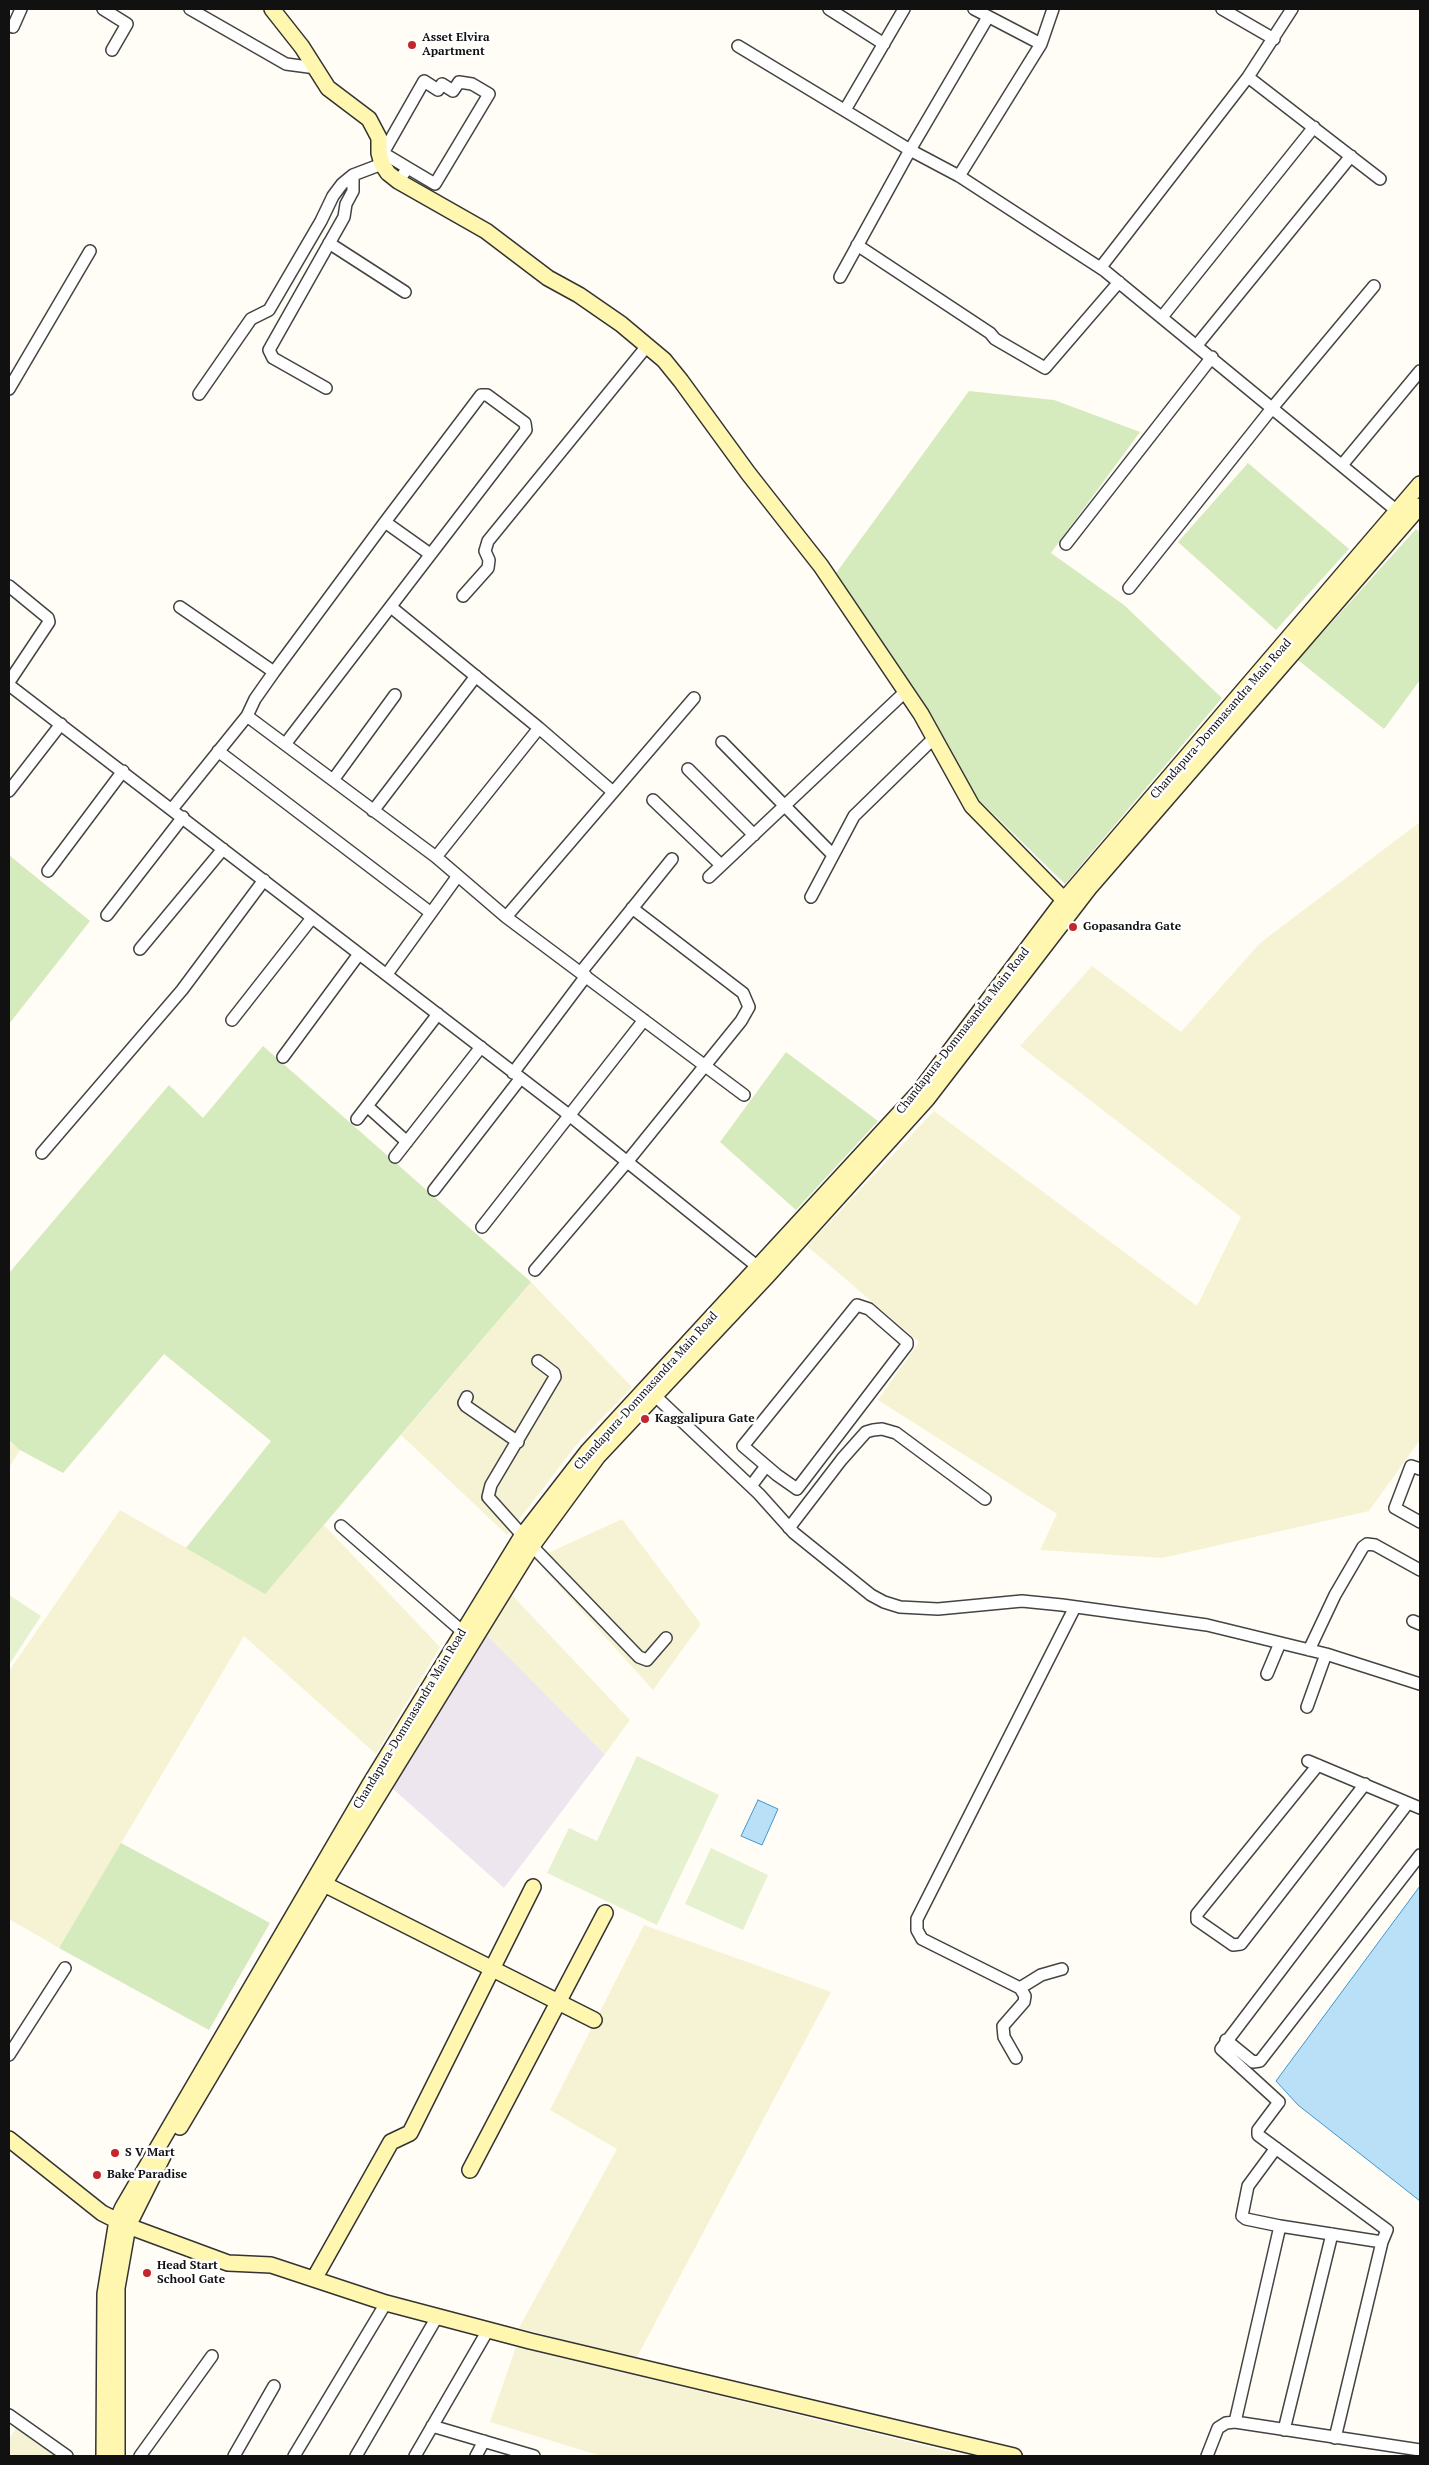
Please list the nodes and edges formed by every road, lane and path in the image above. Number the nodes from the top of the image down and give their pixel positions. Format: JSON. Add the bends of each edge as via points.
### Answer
{"nodes":[{"id":1,"x":21,"y":9,"type":"edge"},
{"id":2,"x":103,"y":9,"type":"edge"},
{"id":3,"x":190,"y":9,"type":"edge"},
{"id":4,"x":272,"y":9,"type":"edge"},
{"id":5,"x":829,"y":9,"type":"edge"},
{"id":6,"x":904,"y":9,"type":"edge"},
{"id":7,"x":974,"y":9,"type":"edge"},
{"id":8,"x":1053,"y":9,"type":"edge"},
{"id":9,"x":1222,"y":9,"type":"edge"},
{"id":10,"x":1292,"y":9,"type":"edge"},
{"id":11,"x":988,"y":17,"type":"junction"},
{"id":12,"x":13,"y":27,"type":"dead end"},
{"id":13,"x":1274,"y":39,"type":"junction"},
{"id":14,"x":884,"y":44,"type":"junction"},
{"id":15,"x":1041,"y":44,"type":"junction"},
{"id":16,"x":738,"y":46,"type":"dead end"},
{"id":17,"x":112,"y":50,"type":"dead end"},
{"id":18,"x":316,"y":68,"type":"junction"},
{"id":19,"x":1248,"y":77,"type":"junction"},
{"id":20,"x":845,"y":110,"type":"junction"},
{"id":21,"x":1314,"y":128,"type":"junction"},
{"id":22,"x":910,"y":150,"type":"junction"},
{"id":23,"x":1351,"y":156,"type":"junction"},
{"id":24,"x":382,"y":164,"type":"junction"},
{"id":25,"x":408,"y":168,"type":"junction"},
{"id":26,"x":353,"y":176,"type":"junction"},
{"id":27,"x":959,"y":176,"type":"junction"},
{"id":28,"x":1380,"y":178,"type":"dead end"},
{"id":29,"x":398,"y":181,"type":"junction"},
{"id":30,"x":329,"y":242,"type":"junction"},
{"id":31,"x":857,"y":245,"type":"junction"},
{"id":32,"x":90,"y":251,"type":"dead end"},
{"id":33,"x":1100,"y":267,"type":"junction"},
{"id":34,"x":840,"y":277,"type":"dead end"},
{"id":35,"x":1119,"y":282,"type":"junction"},
{"id":36,"x":1374,"y":286,"type":"dead end"},
{"id":37,"x":405,"y":292,"type":"dead end"},
{"id":38,"x":1162,"y":317,"type":"junction"},
{"id":39,"x":1197,"y":345,"type":"junction"},
{"id":40,"x":646,"y":346,"type":"junction"},
{"id":41,"x":1212,"y":357,"type":"junction"},
{"id":42,"x":1420,"y":371,"type":"edge"},
{"id":43,"x":326,"y":388,"type":"dead end"},
{"id":44,"x":9,"y":389,"type":"edge"},
{"id":45,"x":199,"y":394,"type":"dead end"},
{"id":46,"x":1273,"y":407,"type":"junction"},
{"id":47,"x":1342,"y":465,"type":"junction"},
{"id":48,"x":1420,"y":484,"type":"edge"},
{"id":49,"x":1420,"y":506,"type":"edge"},
{"id":50,"x":1397,"y":511,"type":"junction"},
{"id":51,"x":385,"y":522,"type":"junction"},
{"id":52,"x":1066,"y":544,"type":"dead end"},
{"id":53,"x":430,"y":554,"type":"junction"},
{"id":54,"x":9,"y":586,"type":"edge"},
{"id":55,"x":1129,"y":588,"type":"dead end"},
{"id":56,"x":463,"y":596,"type":"dead end"},
{"id":57,"x":180,"y":607,"type":"dead end"},
{"id":58,"x":391,"y":607,"type":"junction"},
{"id":59,"x":274,"y":672,"type":"junction"},
{"id":60,"x":476,"y":676,"type":"junction"},
{"id":61,"x":9,"y":683,"type":"edge"},
{"id":62,"x":906,"y":691,"type":"junction"},
{"id":63,"x":395,"y":695,"type":"dead end"},
{"id":64,"x":694,"y":698,"type":"dead end"},
{"id":65,"x":247,"y":716,"type":"junction"},
{"id":66,"x":61,"y":724,"type":"junction"},
{"id":67,"x":539,"y":728,"type":"junction"},
{"id":68,"x":934,"y":738,"type":"junction"},
{"id":69,"x":722,"y":742,"type":"dead end"},
{"id":70,"x":286,"y":743,"type":"junction"},
{"id":71,"x":218,"y":751,"type":"junction"},
{"id":72,"x":688,"y":769,"type":"dead end"},
{"id":73,"x":122,"y":771,"type":"junction"},
{"id":74,"x":333,"y":780,"type":"junction"},
{"id":75,"x":9,"y":791,"type":"edge"},
{"id":76,"x":613,"y":792,"type":"junction"},
{"id":77,"x":652,"y":800,"type":"dead end"},
{"id":78,"x":785,"y":805,"type":"junction"},
{"id":79,"x":172,"y":809,"type":"junction"},
{"id":80,"x":373,"y":811,"type":"junction"},
{"id":81,"x":183,"y":817,"type":"junction"},
{"id":82,"x":754,"y":835,"type":"junction"},
{"id":83,"x":223,"y":849,"type":"junction"},
{"id":84,"x":833,"y":855,"type":"junction"},
{"id":85,"x":436,"y":858,"type":"junction"},
{"id":86,"x":672,"y":859,"type":"dead end"},
{"id":87,"x":721,"y":865,"type":"junction"},
{"id":88,"x":48,"y":871,"type":"dead end"},
{"id":89,"x":709,"y":876,"type":"dead end"},
{"id":90,"x":457,"y":877,"type":"junction"},
{"id":91,"x":264,"y":880,"type":"junction"},
{"id":92,"x":811,"y":897,"type":"dead end"},
{"id":93,"x":1069,"y":904,"type":"junction"},
{"id":94,"x":632,"y":908,"type":"junction"},
{"id":95,"x":431,"y":913,"type":"junction"},
{"id":96,"x":106,"y":915,"type":"dead end"},
{"id":97,"x":506,"y":917,"type":"junction"},
{"id":98,"x":312,"y":918,"type":"junction"},
{"id":99,"x":140,"y":949,"type":"dead end"},
{"id":100,"x":359,"y":954,"type":"junction"},
{"id":101,"x":387,"y":974,"type":"junction"},
{"id":102,"x":584,"y":974,"type":"junction"},
{"id":103,"x":438,"y":1014,"type":"junction"},
{"id":104,"x":232,"y":1020,"type":"dead end"},
{"id":105,"x":644,"y":1020,"type":"junction"},
{"id":106,"x":481,"y":1047,"type":"junction"},
{"id":107,"x":283,"y":1057,"type":"dead end"},
{"id":108,"x":705,"y":1066,"type":"junction"},
{"id":109,"x":517,"y":1076,"type":"junction"},
{"id":110,"x":744,"y":1095,"type":"dead end"},
{"id":111,"x":367,"y":1106,"type":"junction"},
{"id":112,"x":569,"y":1115,"type":"junction"},
{"id":113,"x":357,"y":1119,"type":"dead end"},
{"id":114,"x":407,"y":1142,"type":"junction"},
{"id":115,"x":42,"y":1152,"type":"dead end"},
{"id":116,"x":395,"y":1157,"type":"dead end"},
{"id":117,"x":627,"y":1162,"type":"junction"},
{"id":118,"x":434,"y":1190,"type":"dead end"},
{"id":119,"x":482,"y":1227,"type":"dead end"},
{"id":120,"x":535,"y":1270,"type":"dead end"},
{"id":121,"x":763,"y":1271,"type":"junction"},
{"id":122,"x":538,"y":1361,"type":"dead end"},
{"id":123,"x":651,"y":1392,"type":"junction"},
{"id":124,"x":467,"y":1397,"type":"dead end"},
{"id":125,"x":518,"y":1442,"type":"junction"},
{"id":126,"x":766,"y":1466,"type":"junction"},
{"id":127,"x":1420,"y":1469,"type":"edge"},
{"id":128,"x":751,"y":1486,"type":"junction"},
{"id":129,"x":985,"y":1499,"type":"dead end"},
{"id":130,"x":1420,"y":1522,"type":"edge"},
{"id":131,"x":342,"y":1526,"type":"dead end"},
{"id":132,"x":789,"y":1528,"type":"junction"},
{"id":133,"x":527,"y":1541,"type":"junction"},
{"id":134,"x":1420,"y":1570,"type":"edge"},
{"id":135,"x":1075,"y":1607,"type":"junction"},
{"id":136,"x":463,"y":1632,"type":"junction"},
{"id":137,"x":666,"y":1638,"type":"dead end"},
{"id":138,"x":1280,"y":1642,"type":"junction"},
{"id":139,"x":1309,"y":1650,"type":"junction"},
{"id":140,"x":1326,"y":1654,"type":"junction"},
{"id":141,"x":1267,"y":1674,"type":"dead end"},
{"id":142,"x":1420,"y":1684,"type":"edge"},
{"id":143,"x":1307,"y":1707,"type":"dead end"},
{"id":144,"x":1364,"y":1784,"type":"junction"},
{"id":145,"x":1408,"y":1803,"type":"junction"},
{"id":146,"x":1420,"y":1808,"type":"edge"},
{"id":147,"x":1420,"y":1856,"type":"edge"},
{"id":148,"x":324,"y":1884,"type":"junction"},
{"id":149,"x":533,"y":1887,"type":"dead end"},
{"id":150,"x":605,"y":1913,"type":"dead end"},
{"id":151,"x":65,"y":1968,"type":"dead end"},
{"id":152,"x":1062,"y":1968,"type":"dead end"},
{"id":153,"x":492,"y":1969,"type":"junction"},
{"id":154,"x":1020,"y":1988,"type":"junction"},
{"id":155,"x":559,"y":2002,"type":"junction"},
{"id":156,"x":594,"y":2020,"type":"dead end"},
{"id":157,"x":1226,"y":2040,"type":"junction"},
{"id":158,"x":9,"y":2055,"type":"edge"},
{"id":159,"x":1016,"y":2058,"type":"dead end"},
{"id":160,"x":9,"y":2139,"type":"edge"},
{"id":161,"x":1276,"y":2148,"type":"junction"},
{"id":162,"x":470,"y":2170,"type":"dead end"},
{"id":163,"x":123,"y":2223,"type":"junction"},
{"id":164,"x":1280,"y":2226,"type":"junction"},
{"id":165,"x":1332,"y":2234,"type":"junction"},
{"id":166,"x":1382,"y":2242,"type":"junction"},
{"id":167,"x":314,"y":2279,"type":"junction"},
{"id":168,"x":386,"y":2303,"type":"junction"},
{"id":169,"x":437,"y":2317,"type":"junction"},
{"id":170,"x":488,"y":2330,"type":"junction"},
{"id":171,"x":212,"y":2356,"type":"dead end"},
{"id":172,"x":274,"y":2386,"type":"dead end"},
{"id":173,"x":9,"y":2415,"type":"edge"},
{"id":174,"x":1234,"y":2422,"type":"junction"},
{"id":175,"x":432,"y":2426,"type":"junction"},
{"id":176,"x":1284,"y":2430,"type":"junction"},
{"id":177,"x":1335,"y":2438,"type":"junction"},
{"id":178,"x":484,"y":2442,"type":"junction"},
{"id":179,"x":1420,"y":2450,"type":"edge"},
{"id":180,"x":67,"y":2456,"type":"edge"},
{"id":181,"x":104,"y":2456,"type":"edge"},
{"id":182,"x":117,"y":2456,"type":"edge"},
{"id":183,"x":140,"y":2456,"type":"edge"},
{"id":184,"x":234,"y":2456,"type":"edge"},
{"id":185,"x":294,"y":2456,"type":"edge"},
{"id":186,"x":356,"y":2456,"type":"edge"},
{"id":187,"x":415,"y":2456,"type":"edge"},
{"id":188,"x":476,"y":2456,"type":"edge"},
{"id":189,"x":530,"y":2456,"type":"edge"},
{"id":190,"x":1014,"y":2456,"type":"edge"},
{"id":191,"x":1207,"y":2456,"type":"edge"}],
"edges":[{"from":1,"to":12,"type":"street"},
{"from":2,"to":17,"type":"street","via":[[127,24]]},
{"from":3,"to":18,"type":"street","via":[[286,64]]},
{"from":4,"to":18,"type":"main road"},
{"from":5,"to":14,"type":"street"},
{"from":6,"to":14,"type":"street"},
{"from":7,"to":11,"type":"street"},
{"from":8,"to":15,"type":"street"},
{"from":9,"to":13,"type":"street"},
{"from":10,"to":13,"type":"street"},
{"from":11,"to":15,"type":"street"},
{"from":11,"to":22,"type":"street"},
{"from":13,"to":19,"type":"street"},
{"from":14,"to":20,"type":"street"},
{"from":15,"to":27,"type":"street"},
{"from":16,"to":20,"type":"street"},
{"from":18,"to":24,"type":"main road","via":[[328,88],[369,119],[379,138]]},
{"from":19,"to":21,"type":"street"},
{"from":19,"to":33,"type":"street"},
{"from":20,"to":22,"type":"street"},
{"from":21,"to":23,"type":"street"},
{"from":21,"to":38,"type":"street"},
{"from":22,"to":27,"type":"street"},
{"from":22,"to":31,"type":"street"},
{"from":23,"to":28,"type":"street"},
{"from":23,"to":39,"type":"street"},
{"from":24,"to":26,"type":"street"},
{"from":24,"to":29,"type":"main road"},
{"from":25,"to":25,"type":"street","via":[[435,184],[489,94],[472,84],[459,82],[453,91],[442,84],[438,90],[424,81],[383,153]]},
{"from":25,"to":29,"type":"street"},
{"from":26,"to":30,"type":"street","via":[[354,190],[346,204],[344,217]]},
{"from":26,"to":45,"type":"street","via":[[333,196],[269,310],[251,319]]},
{"from":27,"to":33,"type":"street"},
{"from":29,"to":40,"type":"main road","via":[[486,231],[548,278],[621,324]]},
{"from":30,"to":37,"type":"street"},
{"from":30,"to":43,"type":"street","via":[[269,350],[273,358]]},
{"from":31,"to":34,"type":"street"},
{"from":31,"to":35,"type":"street","via":[[995,339],[1045,368]]},
{"from":32,"to":44,"type":"street"},
{"from":33,"to":35,"type":"street"},
{"from":35,"to":38,"type":"street"},
{"from":36,"to":46,"type":"street"},
{"from":38,"to":39,"type":"street"},
{"from":39,"to":41,"type":"street"},
{"from":40,"to":56,"type":"street","via":[[488,541],[485,551],[488,568]]},
{"from":40,"to":62,"type":"main road","via":[[664,360],[681,381],[821,566]]},
{"from":41,"to":46,"type":"street"},
{"from":41,"to":52,"type":"street"},
{"from":42,"to":47,"type":"street"},
{"from":46,"to":47,"type":"street"},
{"from":46,"to":55,"type":"street"},
{"from":47,"to":50,"type":"street"},
{"from":48,"to":50,"type":"main road","name":"Chandapura-Dommasandra Main Road"},
{"from":49,"to":93,"type":"main road","name":"Chandapura-Dommasandra Main Road"},
{"from":50,"to":93,"type":"main road","name":"Chandapura-Dommasandra Main Road"},
{"from":51,"to":53,"type":"street"},
{"from":51,"to":53,"type":"street","via":[[481,395],[488,395],[525,423],[526,430]]},
{"from":51,"to":59,"type":"street"},
{"from":53,"to":58,"type":"street"},
{"from":54,"to":61,"type":"street","via":[[49,622]]},
{"from":57,"to":59,"type":"street"},
{"from":58,"to":60,"type":"street"},
{"from":58,"to":70,"type":"street"},
{"from":59,"to":65,"type":"street"},
{"from":60,"to":67,"type":"street"},
{"from":60,"to":80,"type":"street"},
{"from":61,"to":66,"type":"street"},
{"from":62,"to":68,"type":"main road"},
{"from":62,"to":78,"type":"street"},
{"from":63,"to":74,"type":"street"},
{"from":64,"to":76,"type":"street"},
{"from":65,"to":70,"type":"street"},
{"from":65,"to":71,"type":"street"},
{"from":66,"to":73,"type":"street"},
{"from":66,"to":75,"type":"street"},
{"from":67,"to":76,"type":"street"},
{"from":67,"to":85,"type":"street"},
{"from":68,"to":84,"type":"street","via":[[854,816]]},
{"from":68,"to":93,"type":"main road","via":[[972,806]]},
{"from":69,"to":78,"type":"street"},
{"from":70,"to":74,"type":"street"},
{"from":71,"to":79,"type":"street"},
{"from":71,"to":95,"type":"street"},
{"from":72,"to":82,"type":"street"},
{"from":73,"to":79,"type":"street"},
{"from":73,"to":88,"type":"street"},
{"from":74,"to":80,"type":"street"},
{"from":76,"to":97,"type":"street"},
{"from":77,"to":87,"type":"street"},
{"from":78,"to":82,"type":"street"},
{"from":78,"to":84,"type":"street"},
{"from":79,"to":81,"type":"street"},
{"from":80,"to":85,"type":"street"},
{"from":81,"to":83,"type":"street"},
{"from":81,"to":96,"type":"street"},
{"from":82,"to":87,"type":"street"},
{"from":83,"to":91,"type":"street"},
{"from":83,"to":99,"type":"street"},
{"from":84,"to":92,"type":"street"},
{"from":85,"to":90,"type":"street"},
{"from":86,"to":94,"type":"street"},
{"from":87,"to":89,"type":"street"},
{"from":90,"to":95,"type":"street"},
{"from":90,"to":97,"type":"street"},
{"from":91,"to":98,"type":"street"},
{"from":91,"to":115,"type":"street","via":[[182,990]]},
{"from":93,"to":121,"type":"main road","name":"Chandapura-Dommasandra Main Road","via":[[927,1099]]},
{"from":94,"to":102,"type":"street"},
{"from":94,"to":108,"type":"street","via":[[743,993],[748,1007]]},
{"from":95,"to":101,"type":"street"},
{"from":97,"to":102,"type":"street"},
{"from":98,"to":100,"type":"street"},
{"from":98,"to":104,"type":"street"},
{"from":100,"to":101,"type":"street"},
{"from":100,"to":107,"type":"street"},
{"from":101,"to":103,"type":"street"},
{"from":102,"to":105,"type":"street"},
{"from":102,"to":109,"type":"street"},
{"from":103,"to":106,"type":"street"},
{"from":103,"to":111,"type":"street"},
{"from":105,"to":108,"type":"street"},
{"from":105,"to":112,"type":"street"},
{"from":106,"to":109,"type":"street"},
{"from":106,"to":114,"type":"street"},
{"from":108,"to":110,"type":"street"},
{"from":108,"to":117,"type":"street"},
{"from":109,"to":112,"type":"street"},
{"from":109,"to":118,"type":"street"},
{"from":111,"to":113,"type":"street"},
{"from":111,"to":114,"type":"street"},
{"from":112,"to":117,"type":"street"},
{"from":112,"to":119,"type":"street"},
{"from":114,"to":116,"type":"street"},
{"from":117,"to":120,"type":"street"},
{"from":117,"to":121,"type":"street"},
{"from":121,"to":123,"type":"main road","name":"Chandapura-Dommasandra Main Road"},
{"from":122,"to":125,"type":"street","via":[[555,1377]]},
{"from":123,"to":128,"type":"street"},
{"from":123,"to":133,"type":"main road","name":"Chandapura-Dommasandra Main Road"},
{"from":124,"to":125,"type":"street","via":[[466,1406]]},
{"from":125,"to":133,"type":"street","via":[[491,1485],[488,1498]]},
{"from":126,"to":126,"type":"street","via":[[742,1446],[744,1441],[857,1305],[869,1309],[907,1342],[904,1351],[801,1486],[793,1487]]},
{"from":126,"to":128,"type":"street"},
{"from":127,"to":130,"type":"street","via":[[1411,1466],[1395,1508]]},
{"from":128,"to":132,"type":"street"},
{"from":129,"to":132,"type":"street","via":[[896,1433],[873,1430],[866,1432],[842,1459]]},
{"from":131,"to":136,"type":"street"},
{"from":132,"to":135,"type":"street","via":[[871,1595],[900,1607],[938,1609],[1022,1601]]},
{"from":133,"to":136,"type":"main road","name":"Chandapura-Dommasandra Main Road"},
{"from":133,"to":137,"type":"street","via":[[644,1660]]},
{"from":133,"to":148,"type":"main road","name":"Chandapura-Dommasandra Main Road"},
{"from":134,"to":139,"type":"street","via":[[1375,1545],[1363,1547],[1335,1595]]},
{"from":135,"to":138,"type":"street","via":[[1207,1625]]},
{"from":135,"to":154,"type":"street","via":[[917,1919],[917,1930],[922,1938]]},
{"from":136,"to":163,"type":"main road","name":"Chandapura-Dommasandra Main Road","via":[[226,2027]]},
{"from":138,"to":139,"type":"street"},
{"from":138,"to":141,"type":"street"},
{"from":139,"to":140,"type":"street"},
{"from":140,"to":142,"type":"street"},
{"from":140,"to":143,"type":"street"},
{"from":144,"to":144,"type":"street","via":[[1241,1944],[1233,1946],[1197,1920],[1197,1914],[1313,1763]]},
{"from":144,"to":145,"type":"street"},
{"from":145,"to":146,"type":"street"},
{"from":145,"to":157,"type":"street"},
{"from":147,"to":157,"type":"street","via":[[1260,2061],[1253,2062]]},
{"from":148,"to":153,"type":"main road"},
{"from":148,"to":163,"type":"main road","name":"Chandapura-Dommasandra Main Road"},
{"from":149,"to":153,"type":"main road"},
{"from":150,"to":155,"type":"main road"},
{"from":151,"to":158,"type":"street"},
{"from":152,"to":154,"type":"street","via":[[1041,1974]]},
{"from":153,"to":155,"type":"main road"},
{"from":153,"to":167,"type":"main road","via":[[410,2133],[391,2142]]},
{"from":154,"to":159,"type":"street","via":[[1025,1996],[1024,2002],[1003,2026],[1004,2037]]},
{"from":155,"to":156,"type":"main road"},
{"from":155,"to":162,"type":"main road"},
{"from":157,"to":161,"type":"street","via":[[1221,2051],[1279,2102],[1258,2130],[1258,2134]]},
{"from":160,"to":163,"type":"main road","via":[[102,2213]]},
{"from":161,"to":164,"type":"street","via":[[1248,2186],[1242,2216]]},
{"from":161,"to":166,"type":"street","via":[[1387,2230]]},
{"from":163,"to":167,"type":"main road","via":[[228,2263],[271,2265]]},
{"from":163,"to":181,"type":"main road","name":"Chandapura-Dommasandra Main Road","via":[[105,2294]]},
{"from":163,"to":182,"type":"main road","name":"Chandapura-Dommasandra Main Road","via":[[117,2288]]},
{"from":164,"to":165,"type":"street"},
{"from":164,"to":174,"type":"street"},
{"from":165,"to":166,"type":"street"},
{"from":165,"to":176,"type":"street"},
{"from":166,"to":177,"type":"street"},
{"from":167,"to":168,"type":"main road"},
{"from":168,"to":169,"type":"main road"},
{"from":168,"to":185,"type":"street"},
{"from":169,"to":170,"type":"main road"},
{"from":169,"to":186,"type":"street"},
{"from":170,"to":175,"type":"street"},
{"from":170,"to":190,"type":"main road"},
{"from":171,"to":183,"type":"street"},
{"from":172,"to":184,"type":"street"},
{"from":173,"to":180,"type":"street"},
{"from":174,"to":176,"type":"street"},
{"from":174,"to":191,"type":"street","via":[[1226,2422],[1218,2428]]},
{"from":175,"to":178,"type":"street"},
{"from":175,"to":187,"type":"street"},
{"from":176,"to":177,"type":"street"},
{"from":177,"to":179,"type":"street"},
{"from":178,"to":188,"type":"street"},
{"from":178,"to":189,"type":"street"}]}
